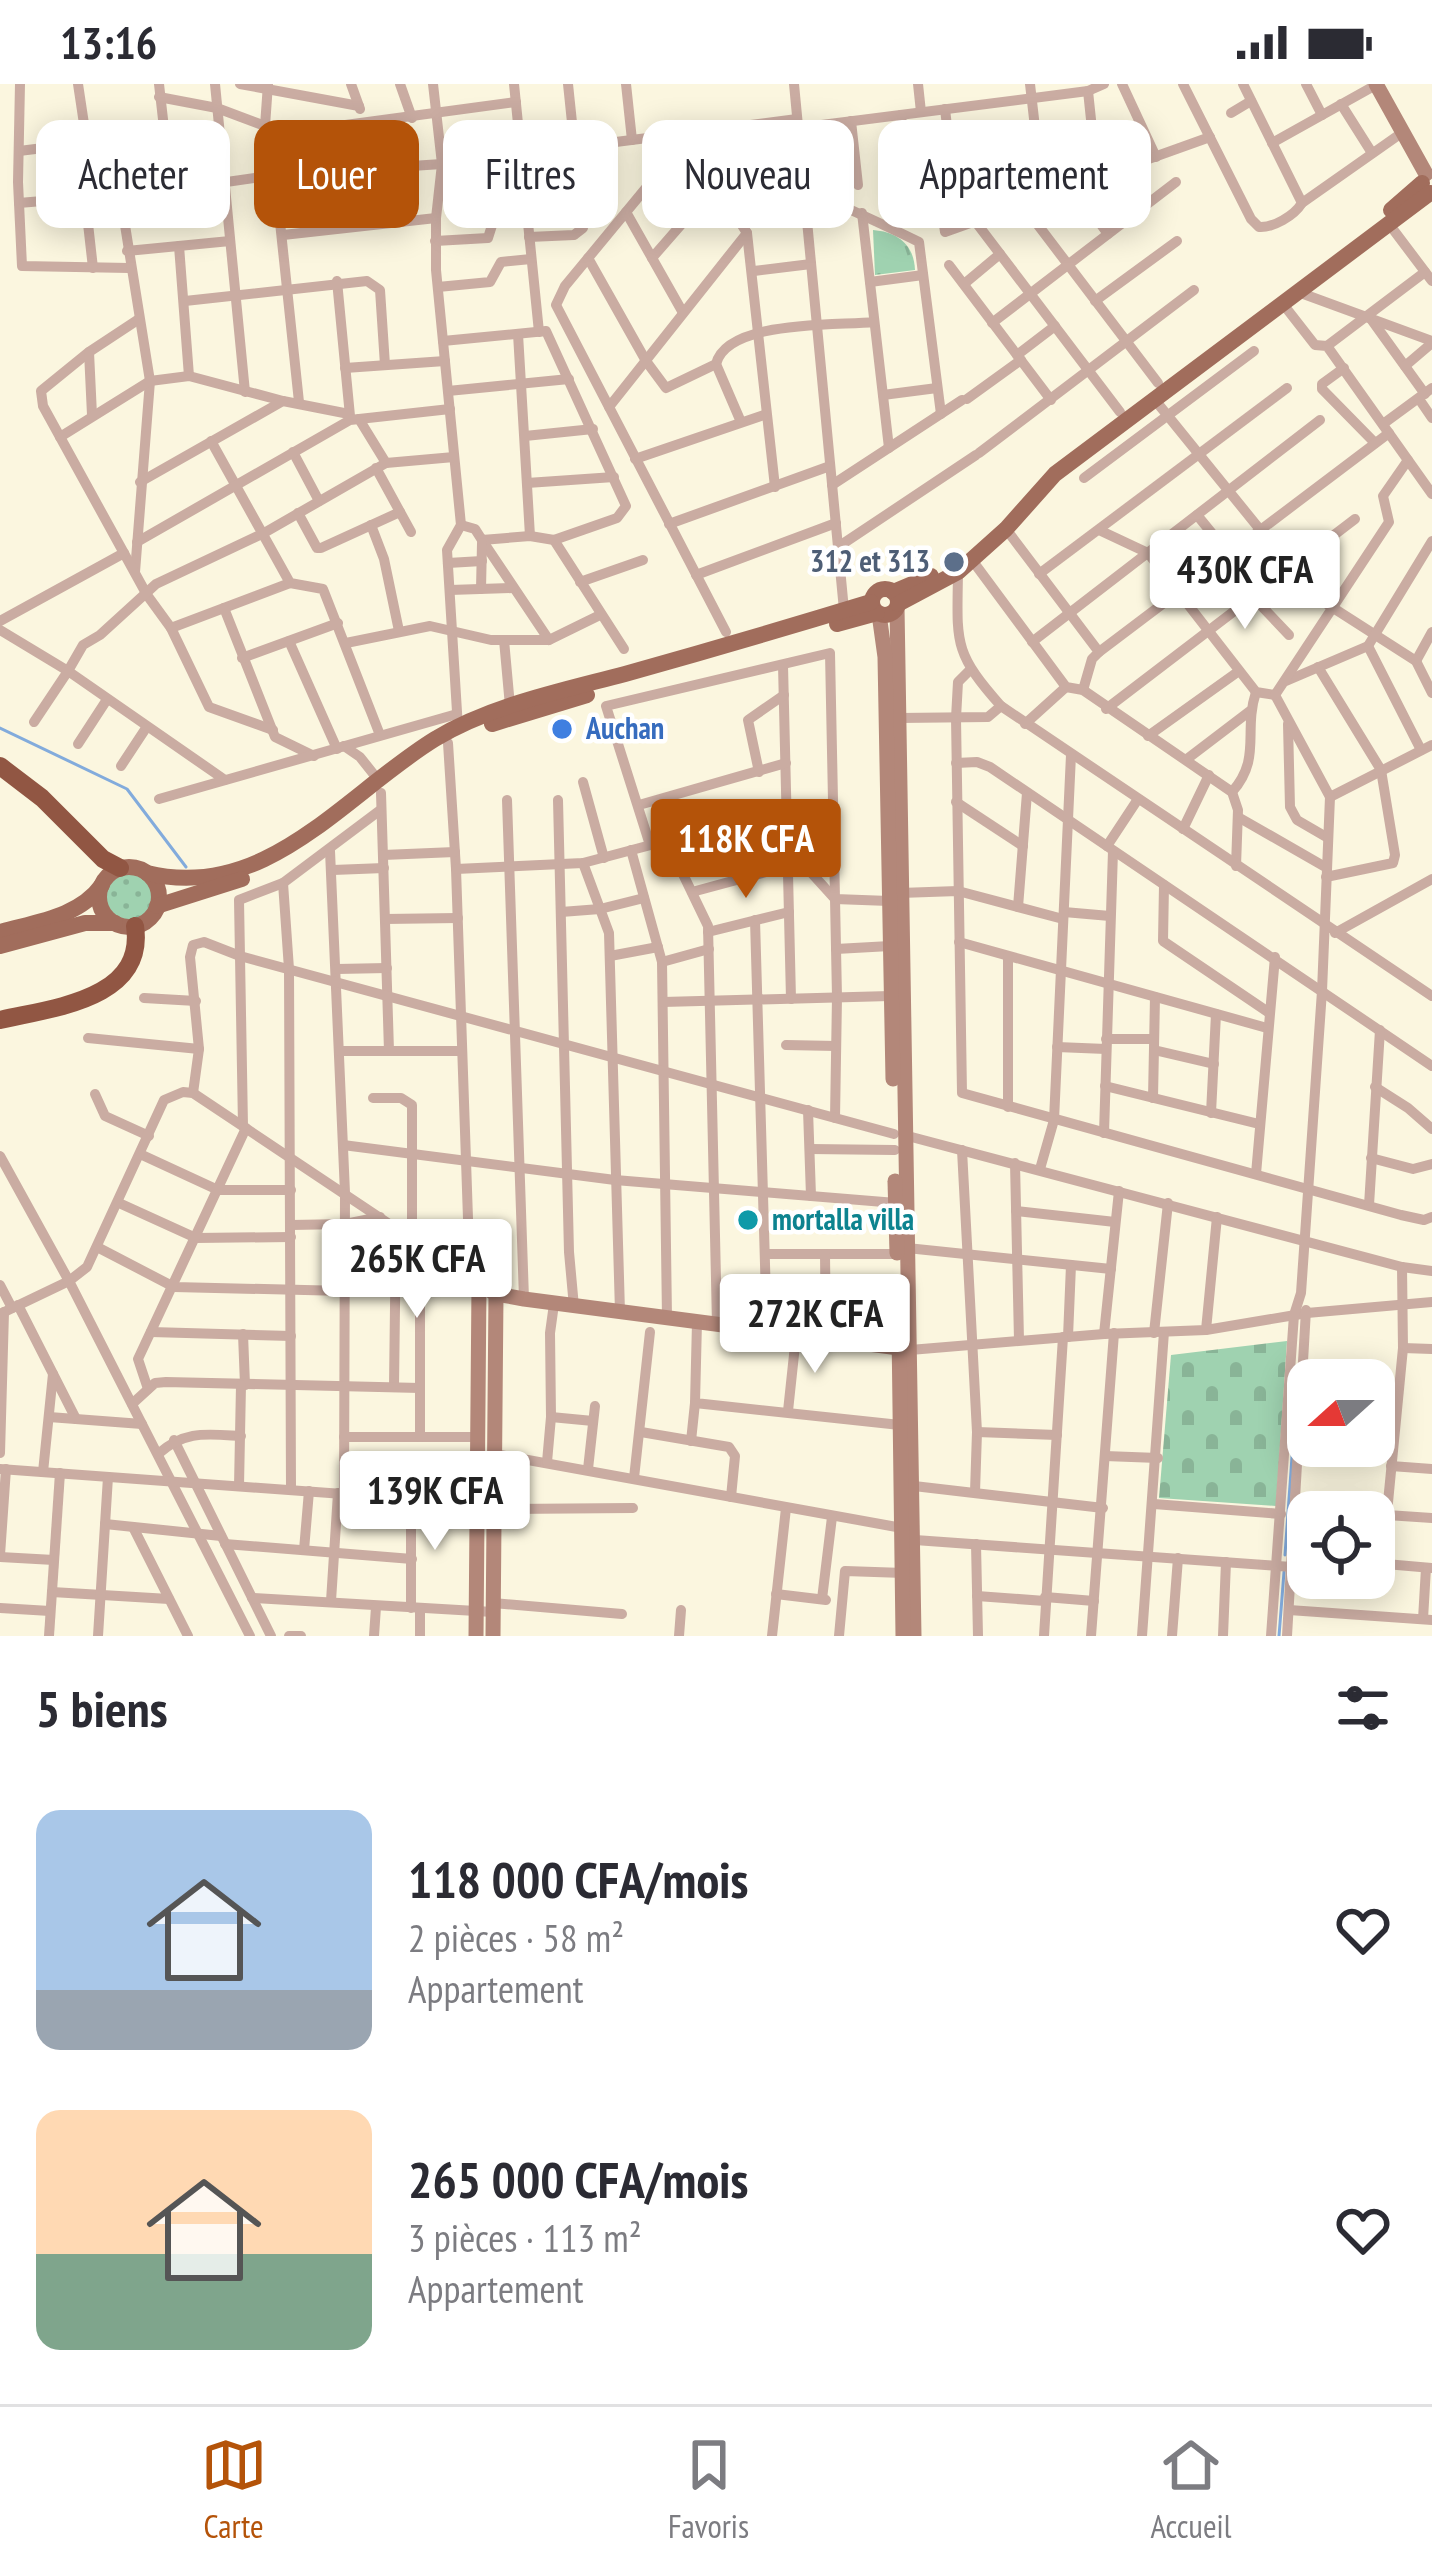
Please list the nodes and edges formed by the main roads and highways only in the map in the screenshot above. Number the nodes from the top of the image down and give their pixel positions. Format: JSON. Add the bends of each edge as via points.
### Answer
{"nodes":[{"id":1,"x":1428,"y":183,"type":"edge"},
{"id":2,"x":1157,"y":392,"type":"junction"},
{"id":3,"x":886,"y":605,"type":"junction"},
{"id":4,"x":454,"y":728,"type":"junction"},
{"id":5,"x":0,"y":766,"type":"edge"},
{"id":6,"x":380,"y":795,"type":"junction"},
{"id":7,"x":120,"y":868,"type":"junction"},
{"id":8,"x":147,"y":873,"type":"junction"},
{"id":9,"x":102,"y":884,"type":"junction"},
{"id":10,"x":157,"y":906,"type":"junction"},
{"id":11,"x":125,"y":924,"type":"junction"},
{"id":12,"x":0,"y":932,"type":"edge"},
{"id":13,"x":0,"y":946,"type":"edge"},
{"id":14,"x":0,"y":1020,"type":"edge"}],
"edges":[{"from":1,"to":2,"type":"main road"},
{"from":1,"to":2,"type":"main road","via":[[1389,224]]},
{"from":2,"to":3,"type":"main road","via":[[1036,478],[959,558]]},
{"from":2,"to":3,"type":"main road","via":[[1055,474],[965,566]]},
{"from":3,"to":4,"type":"main road","via":[[494,723]]},
{"from":3,"to":4,"type":"main road","via":[[844,610]]},
{"from":4,"to":6,"type":"main road"},
{"from":5,"to":7,"type":"highway"},
{"from":6,"to":8,"type":"main road","via":[[271,856],[201,879]]},
{"from":6,"to":10,"type":"main road","via":[[278,866]]},
{"from":7,"to":8,"type":"main road"},
{"from":7,"to":9,"type":"main road"},
{"from":8,"to":10,"type":"main road"},
{"from":9,"to":11,"type":"main road","via":[[100,902]]},
{"from":9,"to":12,"type":"main road","via":[[74,910]]},
{"from":10,"to":11,"type":"main road","via":[[146,921]]},
{"from":11,"to":13,"type":"main road","via":[[86,923]]},
{"from":11,"to":14,"type":"highway","via":[[133,952],[115,984]]}]}
